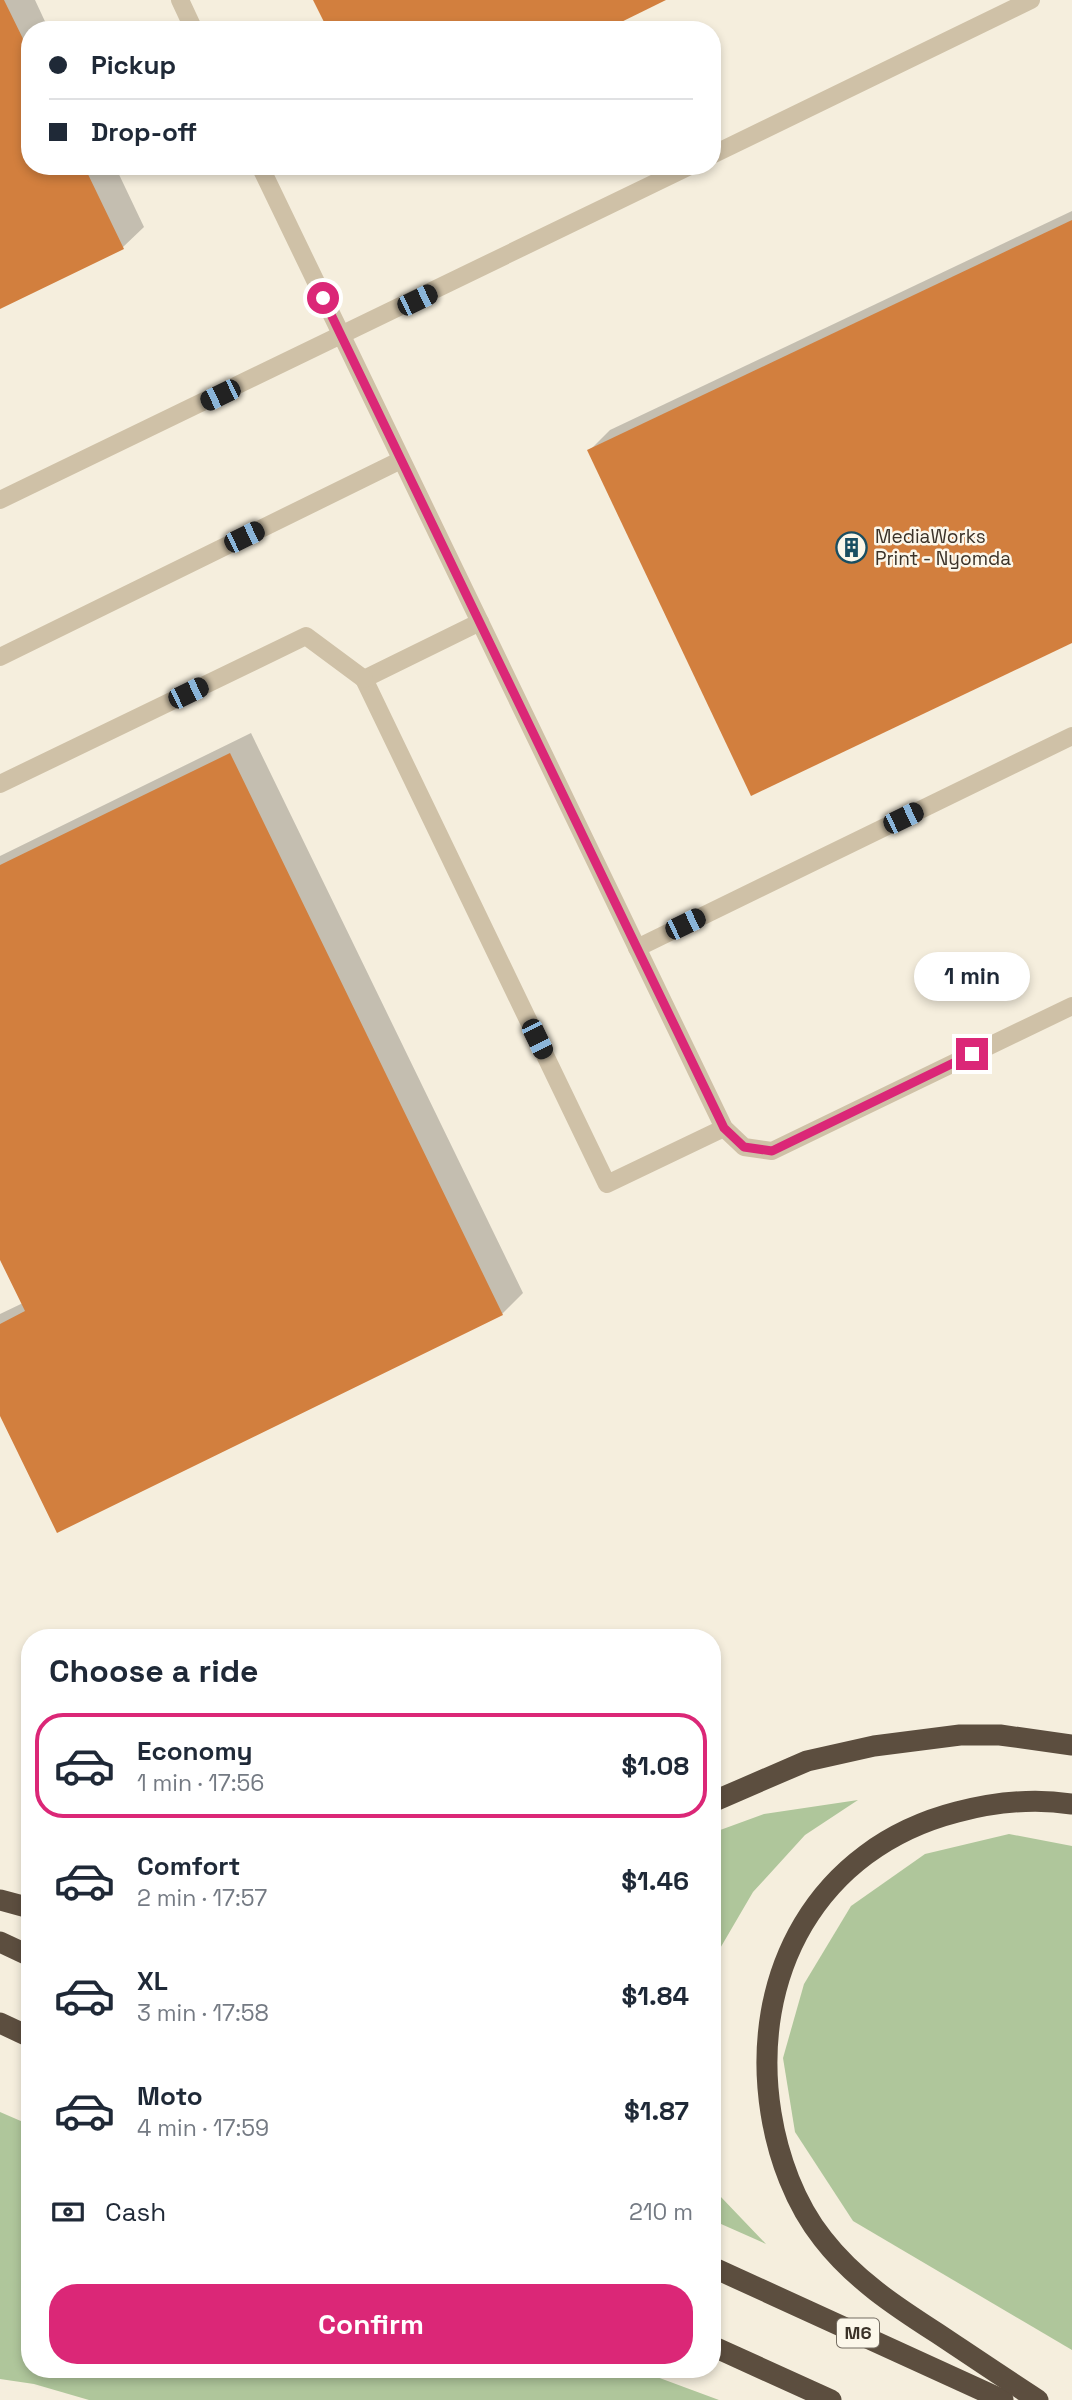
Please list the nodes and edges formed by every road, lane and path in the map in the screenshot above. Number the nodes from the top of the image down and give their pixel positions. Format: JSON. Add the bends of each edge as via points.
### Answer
{"nodes":[{"id":1,"x":180,"y":0,"type":"edge"},
{"id":2,"x":1031,"y":0,"type":"edge"},
{"id":3,"x":190,"y":21,"type":"edge"},
{"id":4,"x":721,"y":151,"type":"edge"},
{"id":5,"x":264,"y":175,"type":"edge"},
{"id":6,"x":672,"y":175,"type":"edge"},
{"id":7,"x":342,"y":336,"type":"junction"},
{"id":8,"x":401,"y":460,"type":"junction"},
{"id":9,"x":0,"y":500,"type":"edge"},
{"id":10,"x":480,"y":622,"type":"junction"},
{"id":11,"x":0,"y":657,"type":"edge"},
{"id":12,"x":364,"y":679,"type":"junction"},
{"id":13,"x":1072,"y":736,"type":"edge"},
{"id":14,"x":0,"y":784,"type":"edge"},
{"id":15,"x":637,"y":947,"type":"junction"},
{"id":16,"x":1072,"y":1006,"type":"edge"},
{"id":17,"x":724,"y":1128,"type":"junction"},
{"id":18,"x":1072,"y":1745,"type":"edge"},
{"id":19,"x":721,"y":1798,"type":"edge"},
{"id":20,"x":1072,"y":1804,"type":"edge"},
{"id":21,"x":0,"y":1900,"type":"edge"},
{"id":22,"x":21,"y":1906,"type":"edge"},
{"id":23,"x":0,"y":1942,"type":"edge"},
{"id":24,"x":21,"y":1952,"type":"edge"},
{"id":25,"x":0,"y":2022,"type":"edge"},
{"id":26,"x":21,"y":2032,"type":"edge"},
{"id":27,"x":721,"y":2271,"type":"edge"},
{"id":28,"x":721,"y":2350,"type":"edge"},
{"id":29,"x":831,"y":2400,"type":"edge"},
{"id":30,"x":1003,"y":2400,"type":"edge"},
{"id":31,"x":1038,"y":2400,"type":"edge"}],
"edges":[{"from":1,"to":3,"type":"lane"},
{"from":2,"to":4,"type":"lane"},
{"from":5,"to":7,"type":"lane"},
{"from":6,"to":7,"type":"lane"},
{"from":7,"to":8,"type":"lane"},
{"from":7,"to":9,"type":"lane"},
{"from":8,"to":10,"type":"lane"},
{"from":8,"to":11,"type":"lane"},
{"from":10,"to":12,"type":"lane"},
{"from":10,"to":15,"type":"lane"},
{"from":12,"to":14,"type":"lane","via":[[306,636]]},
{"from":12,"to":17,"type":"lane","via":[[607,1184]]},
{"from":13,"to":15,"type":"lane"},
{"from":15,"to":17,"type":"lane"},
{"from":16,"to":17,"type":"lane","via":[[772,1151],[744,1147]]},
{"from":18,"to":19,"type":"highway","via":[[1000,1735],[888,1743],[807,1761]]},
{"from":20,"to":31,"type":"highway","via":[[986,1804],[922,1822],[859,1858],[814,1908],[793,1944],[779,1978],[768,2027],[766,2085],[775,2136],[792,2187],[822,2238],[885,2299]]},
{"from":21,"to":22,"type":"highway"},
{"from":23,"to":24,"type":"highway"},
{"from":25,"to":26,"type":"highway"},
{"from":27,"to":30,"type":"highway","number":"M6"},
{"from":28,"to":29,"type":"highway"}]}
